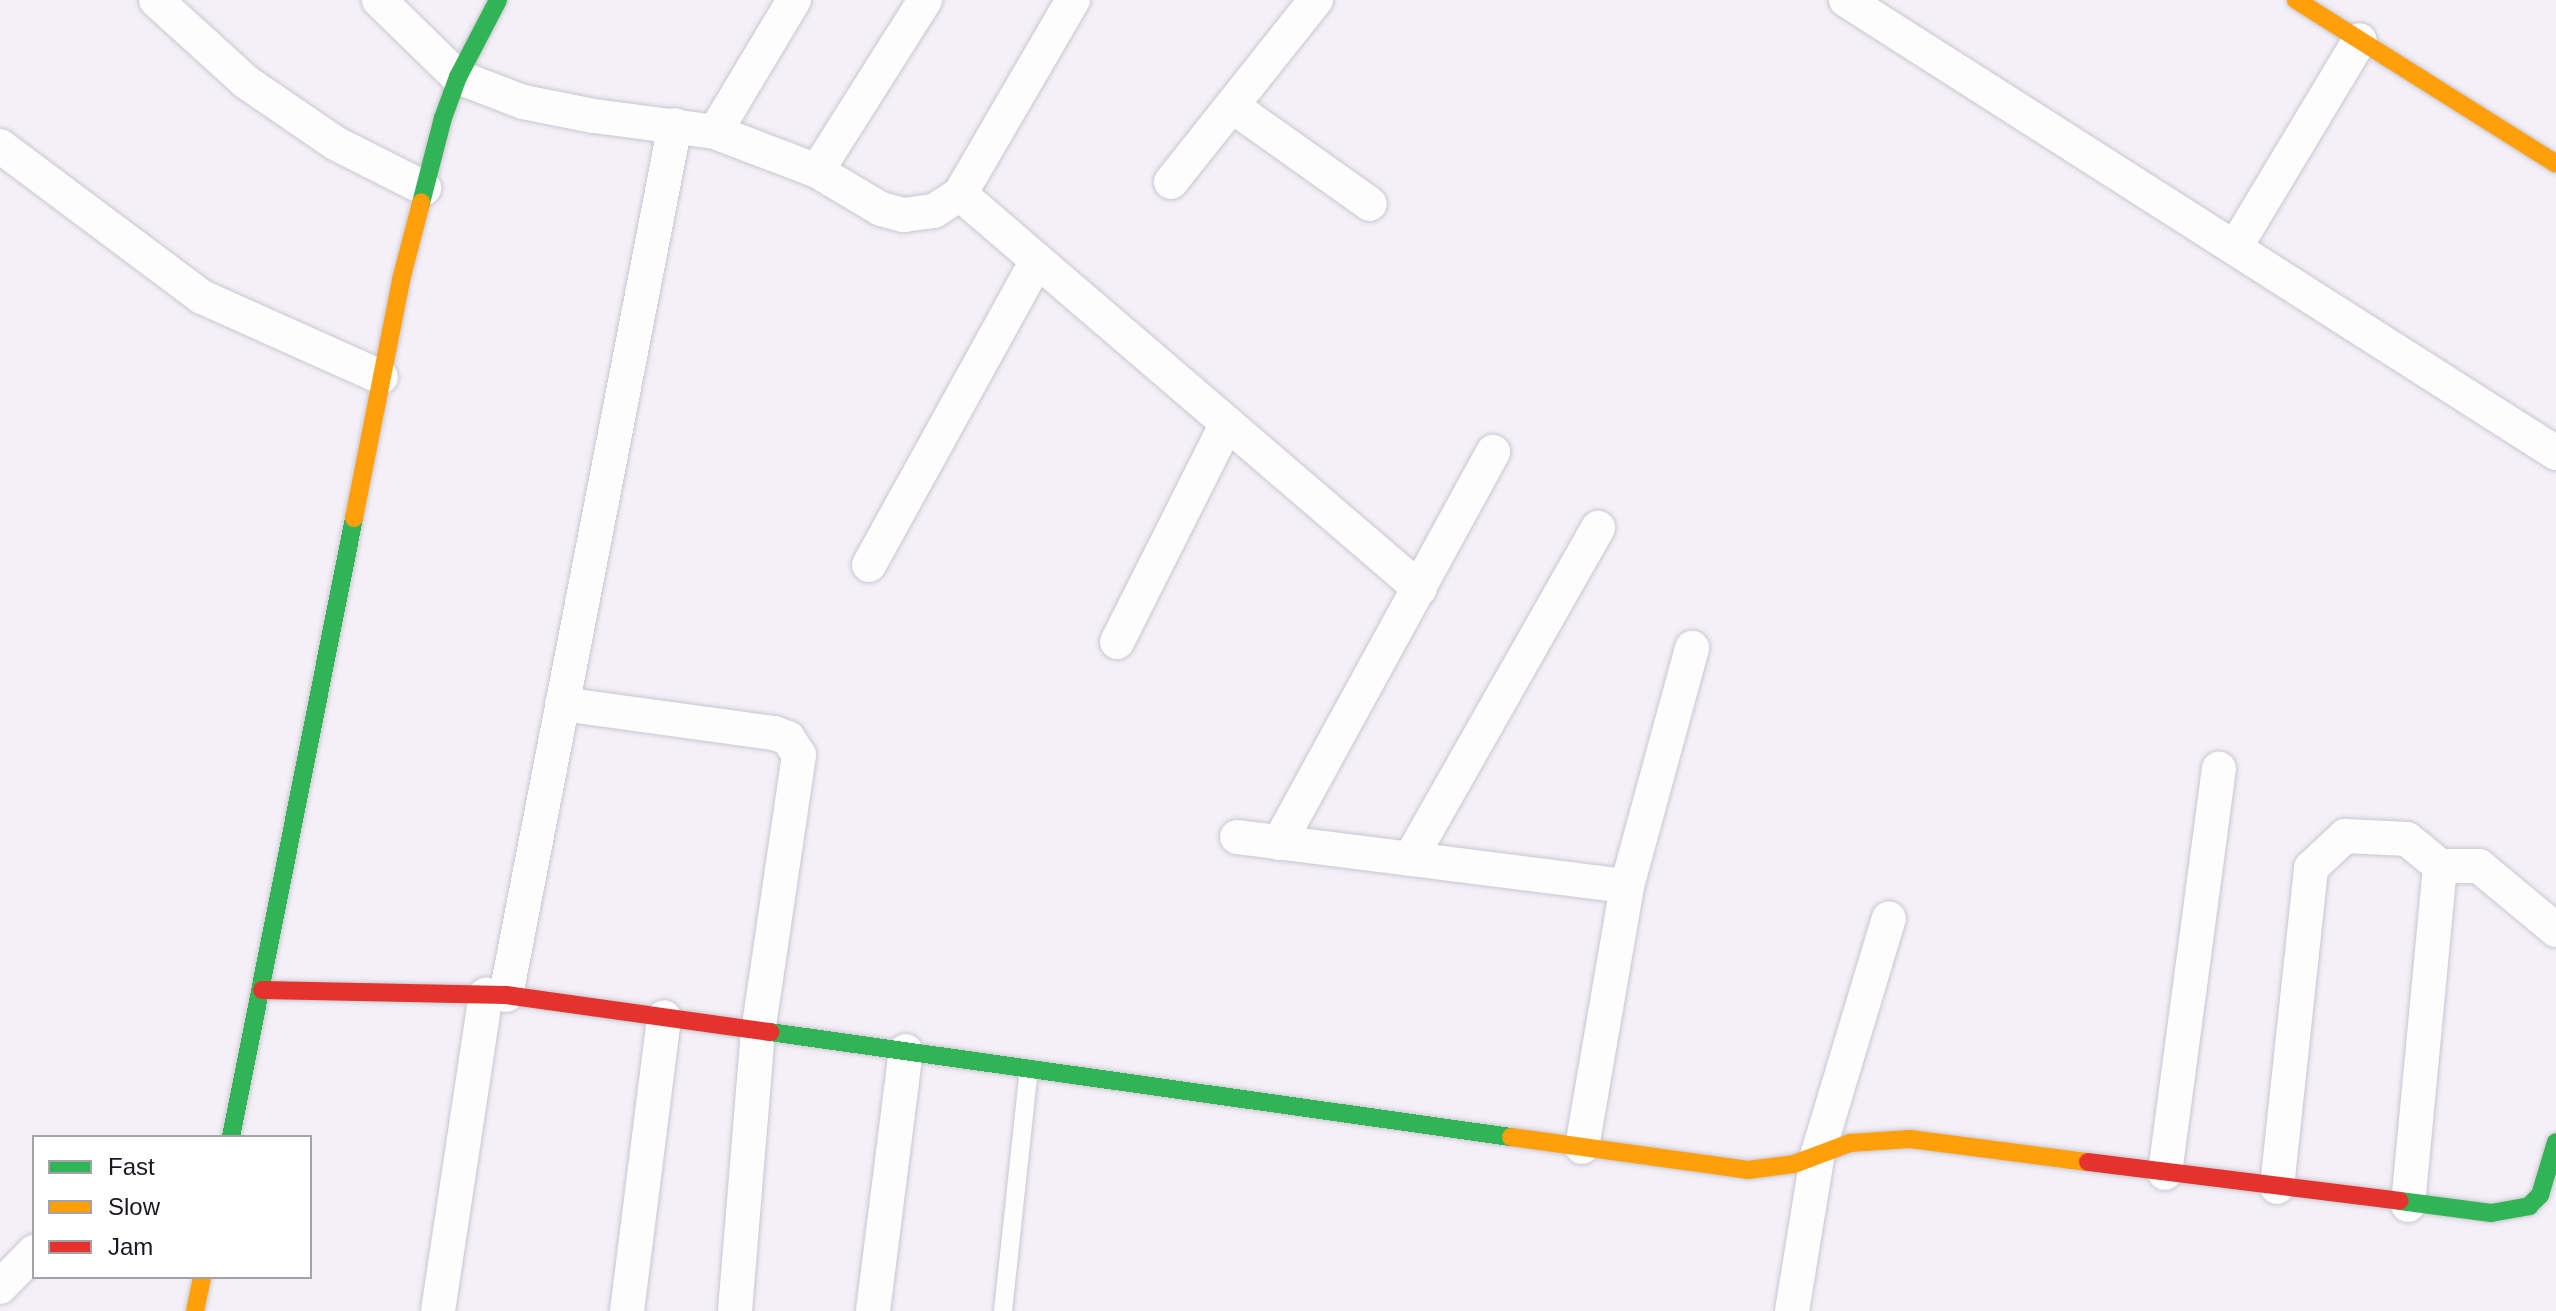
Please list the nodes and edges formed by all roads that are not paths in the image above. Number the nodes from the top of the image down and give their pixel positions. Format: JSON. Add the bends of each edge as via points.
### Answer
{"nodes":[{"id":1,"x":156,"y":0,"type":"edge"},
{"id":2,"x":379,"y":0,"type":"edge"},
{"id":3,"x":498,"y":0,"type":"edge"},
{"id":4,"x":794,"y":0,"type":"edge"},
{"id":5,"x":925,"y":0,"type":"edge"},
{"id":6,"x":1073,"y":0,"type":"edge"},
{"id":7,"x":1316,"y":0,"type":"edge"},
{"id":8,"x":1846,"y":0,"type":"edge"},
{"id":9,"x":2296,"y":0,"type":"edge"},
{"id":10,"x":2360,"y":40,"type":"junction"},
{"id":11,"x":458,"y":77,"type":"junction"},
{"id":12,"x":1232,"y":106,"type":"junction"},
{"id":13,"x":675,"y":125,"type":"junction"},
{"id":14,"x":715,"y":132,"type":"junction"},
{"id":15,"x":0,"y":146,"type":"edge"},
{"id":16,"x":2556,"y":164,"type":"edge"},
{"id":17,"x":817,"y":171,"type":"junction"},
{"id":18,"x":1171,"y":182,"type":"dead end"},
{"id":19,"x":424,"y":188,"type":"junction"},
{"id":20,"x":960,"y":194,"type":"junction"},
{"id":21,"x":1370,"y":204,"type":"dead end"},
{"id":22,"x":2236,"y":246,"type":"junction"},
{"id":23,"x":1037,"y":261,"type":"junction"},
{"id":24,"x":381,"y":377,"type":"junction"},
{"id":25,"x":1227,"y":423,"type":"junction"},
{"id":26,"x":1493,"y":452,"type":"dead end"},
{"id":27,"x":2556,"y":453,"type":"edge"},
{"id":28,"x":1598,"y":528,"type":"dead end"},
{"id":29,"x":869,"y":565,"type":"dead end"},
{"id":30,"x":1420,"y":589,"type":"junction"},
{"id":31,"x":1117,"y":642,"type":"dead end"},
{"id":32,"x":1692,"y":648,"type":"dead end"},
{"id":33,"x":562,"y":704,"type":"junction"},
{"id":34,"x":2219,"y":769,"type":"dead end"},
{"id":35,"x":1237,"y":837,"type":"dead end"},
{"id":36,"x":1279,"y":843,"type":"junction"},
{"id":37,"x":1410,"y":859,"type":"junction"},
{"id":38,"x":2440,"y":866,"type":"junction"},
{"id":39,"x":1627,"y":886,"type":"junction"},
{"id":40,"x":1889,"y":918,"type":"dead end"},
{"id":41,"x":2556,"y":930,"type":"edge"},
{"id":42,"x":262,"y":990,"type":"junction"},
{"id":43,"x":496,"y":995,"type":"junction"},
{"id":44,"x":664,"y":1017,"type":"junction"},
{"id":45,"x":758,"y":1031,"type":"junction"},
{"id":46,"x":906,"y":1051,"type":"junction"},
{"id":47,"x":1029,"y":1069,"type":"junction"},
{"id":48,"x":231,"y":1135,"type":"edge"},
{"id":49,"x":2556,"y":1142,"type":"edge"},
{"id":50,"x":1582,"y":1147,"type":"junction"},
{"id":51,"x":1818,"y":1153,"type":"junction"},
{"id":52,"x":2165,"y":1173,"type":"junction"},
{"id":53,"x":2277,"y":1187,"type":"junction"},
{"id":54,"x":2408,"y":1205,"type":"junction"},
{"id":55,"x":32,"y":1254,"type":"edge"},
{"id":56,"x":202,"y":1279,"type":"edge"},
{"id":57,"x":0,"y":1287,"type":"edge"},
{"id":58,"x":195,"y":1311,"type":"edge"},
{"id":59,"x":438,"y":1311,"type":"edge"},
{"id":60,"x":627,"y":1311,"type":"edge"},
{"id":61,"x":735,"y":1311,"type":"edge"},
{"id":62,"x":873,"y":1311,"type":"edge"},
{"id":63,"x":1003,"y":1311,"type":"edge"},
{"id":64,"x":1792,"y":1311,"type":"edge"}],
"edges":[{"from":1,"to":19,"type":"street","via":[[246,82],[335,143]]},
{"from":2,"to":11,"type":"street"},
{"from":3,"to":11,"type":"street"},
{"from":4,"to":14,"type":"street"},
{"from":5,"to":17,"type":"street"},
{"from":6,"to":20,"type":"street"},
{"from":7,"to":12,"type":"street"},
{"from":8,"to":22,"type":"street"},
{"from":9,"to":10,"type":"street"},
{"from":10,"to":16,"type":"street"},
{"from":10,"to":22,"type":"street"},
{"from":11,"to":13,"type":"street","via":[[523,102]]},
{"from":11,"to":19,"type":"street"},
{"from":12,"to":18,"type":"street"},
{"from":12,"to":21,"type":"street"},
{"from":13,"to":14,"type":"street"},
{"from":13,"to":33,"type":"street"},
{"from":14,"to":17,"type":"street"},
{"from":15,"to":24,"type":"street","via":[[202,297]]},
{"from":17,"to":20,"type":"street","via":[[881,209],[904,215],[934,211]]},
{"from":19,"to":24,"type":"street"},
{"from":20,"to":23,"type":"street"},
{"from":22,"to":27,"type":"street"},
{"from":23,"to":25,"type":"street"},
{"from":23,"to":29,"type":"street"},
{"from":24,"to":42,"type":"street"},
{"from":25,"to":30,"type":"street"},
{"from":25,"to":31,"type":"street"},
{"from":26,"to":30,"type":"street"},
{"from":28,"to":37,"type":"street"},
{"from":30,"to":36,"type":"street"},
{"from":32,"to":39,"type":"street"},
{"from":33,"to":43,"type":"street"},
{"from":33,"to":45,"type":"street","via":[[774,733],[795,745],[797,769]]},
{"from":34,"to":52,"type":"street"},
{"from":35,"to":36,"type":"street"},
{"from":36,"to":37,"type":"street"},
{"from":37,"to":39,"type":"street"},
{"from":38,"to":41,"type":"street","via":[[2479,866]]},
{"from":38,"to":53,"type":"street","via":[[2407,839],[2345,836],[2311,868]]},
{"from":38,"to":54,"type":"street"},
{"from":39,"to":50,"type":"street"},
{"from":40,"to":51,"type":"street"},
{"from":42,"to":43,"type":"street"},
{"from":42,"to":48,"type":"street"},
{"from":43,"to":44,"type":"street"},
{"from":43,"to":59,"type":"street"},
{"from":44,"to":45,"type":"street"},
{"from":44,"to":60,"type":"street"},
{"from":45,"to":46,"type":"street"},
{"from":45,"to":61,"type":"street"},
{"from":46,"to":47,"type":"street"},
{"from":46,"to":62,"type":"street"},
{"from":47,"to":50,"type":"street"},
{"from":47,"to":63,"type":"lane"},
{"from":49,"to":54,"type":"street","via":[[2540,1195],[2529,1206],[2491,1213]]},
{"from":50,"to":51,"type":"street","via":[[1748,1170],[1794,1164]]},
{"from":51,"to":52,"type":"street","via":[[1850,1143],[1910,1139]]},
{"from":51,"to":64,"type":"street"},
{"from":52,"to":53,"type":"street"},
{"from":53,"to":54,"type":"street"},
{"from":55,"to":57,"type":"street"},
{"from":56,"to":58,"type":"street"}]}
